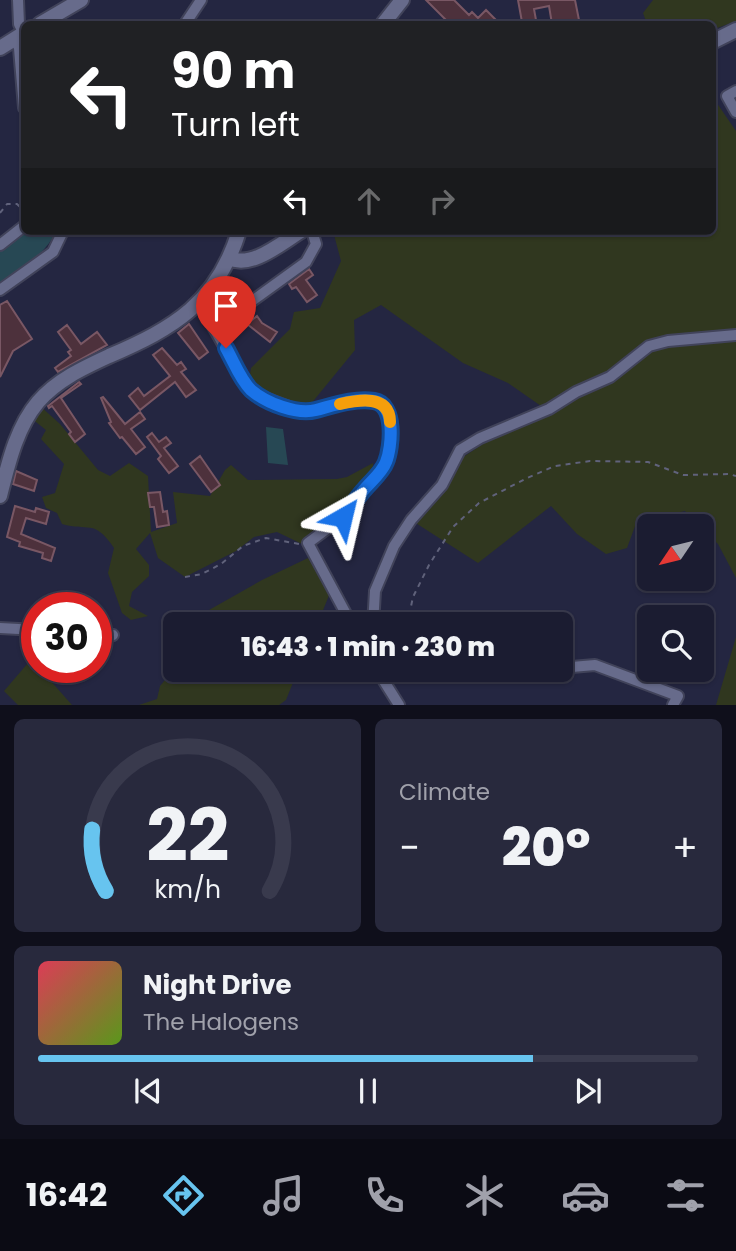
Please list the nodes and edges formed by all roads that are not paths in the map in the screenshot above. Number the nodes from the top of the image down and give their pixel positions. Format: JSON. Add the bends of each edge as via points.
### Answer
{"nodes":[{"id":1,"x":18,"y":0,"type":"edge"},
{"id":2,"x":81,"y":0,"type":"edge"},
{"id":3,"x":201,"y":0,"type":"edge"},
{"id":4,"x":402,"y":0,"type":"edge"},
{"id":5,"x":45,"y":21,"type":"edge"},
{"id":6,"x":187,"y":21,"type":"edge"},
{"id":7,"x":385,"y":21,"type":"edge"},
{"id":8,"x":736,"y":30,"type":"edge"},
{"id":9,"x":21,"y":35,"type":"edge"},
{"id":10,"x":716,"y":40,"type":"edge"},
{"id":11,"x":0,"y":48,"type":"edge"},
{"id":12,"x":21,"y":72,"type":"edge"},
{"id":13,"x":736,"y":91,"type":"edge"},
{"id":14,"x":736,"y":112,"type":"edge"},
{"id":15,"x":21,"y":228,"type":"edge"},
{"id":16,"x":61,"y":235,"type":"edge"},
{"id":17,"x":235,"y":235,"type":"edge"},
{"id":18,"x":294,"y":235,"type":"edge"},
{"id":19,"x":313,"y":235,"type":"edge"},
{"id":20,"x":0,"y":245,"type":"edge"},
{"id":21,"x":229,"y":258,"type":"junction"},
{"id":22,"x":218,"y":277,"type":"junction"},
{"id":23,"x":0,"y":290,"type":"edge"},
{"id":24,"x":199,"y":302,"type":"junction"},
{"id":25,"x":736,"y":334,"type":"edge"},
{"id":26,"x":0,"y":496,"type":"edge"},
{"id":27,"x":345,"y":612,"type":"edge"},
{"id":28,"x":374,"y":612,"type":"edge"},
{"id":29,"x":0,"y":628,"type":"edge"},
{"id":30,"x":21,"y":629,"type":"edge"},
{"id":31,"x":573,"y":667,"type":"edge"},
{"id":32,"x":385,"y":682,"type":"edge"},
{"id":33,"x":399,"y":705,"type":"edge"},
{"id":34,"x":673,"y":705,"type":"edge"}],
"edges":[{"from":1,"to":9,"type":"street"},
{"from":2,"to":5,"type":"street"},
{"from":3,"to":6,"type":"street"},
{"from":4,"to":7,"type":"street"},
{"from":8,"to":10,"type":"street"},
{"from":9,"to":11,"type":"street"},
{"from":9,"to":12,"type":"street"},
{"from":13,"to":14,"type":"street","via":[[727,96]]},
{"from":15,"to":20,"type":"street"},
{"from":16,"to":23,"type":"street","via":[[53,252]]},
{"from":17,"to":21,"type":"street"},
{"from":18,"to":21,"type":"street","via":[[248,261]]},
{"from":19,"to":22,"type":"street","via":[[316,244],[306,262],[252,301]]},
{"from":21,"to":22,"type":"street"},
{"from":22,"to":24,"type":"street"},
{"from":24,"to":26,"type":"street","via":[[164,330],[79,370],[43,397],[20,432]]},
{"from":24,"to":27,"type":"street","via":[[244,381],[260,396],[295,411],[374,401],[382,403],[390,415],[386,463],[343,517],[307,543]]},
{"from":25,"to":28,"type":"street","via":[[649,345],[610,377],[460,450],[442,485],[394,546],[375,591]]},
{"from":29,"to":30,"type":"street"},
{"from":31,"to":34,"type":"street","via":[[595,665],[678,696]]},
{"from":32,"to":33,"type":"street"}]}
